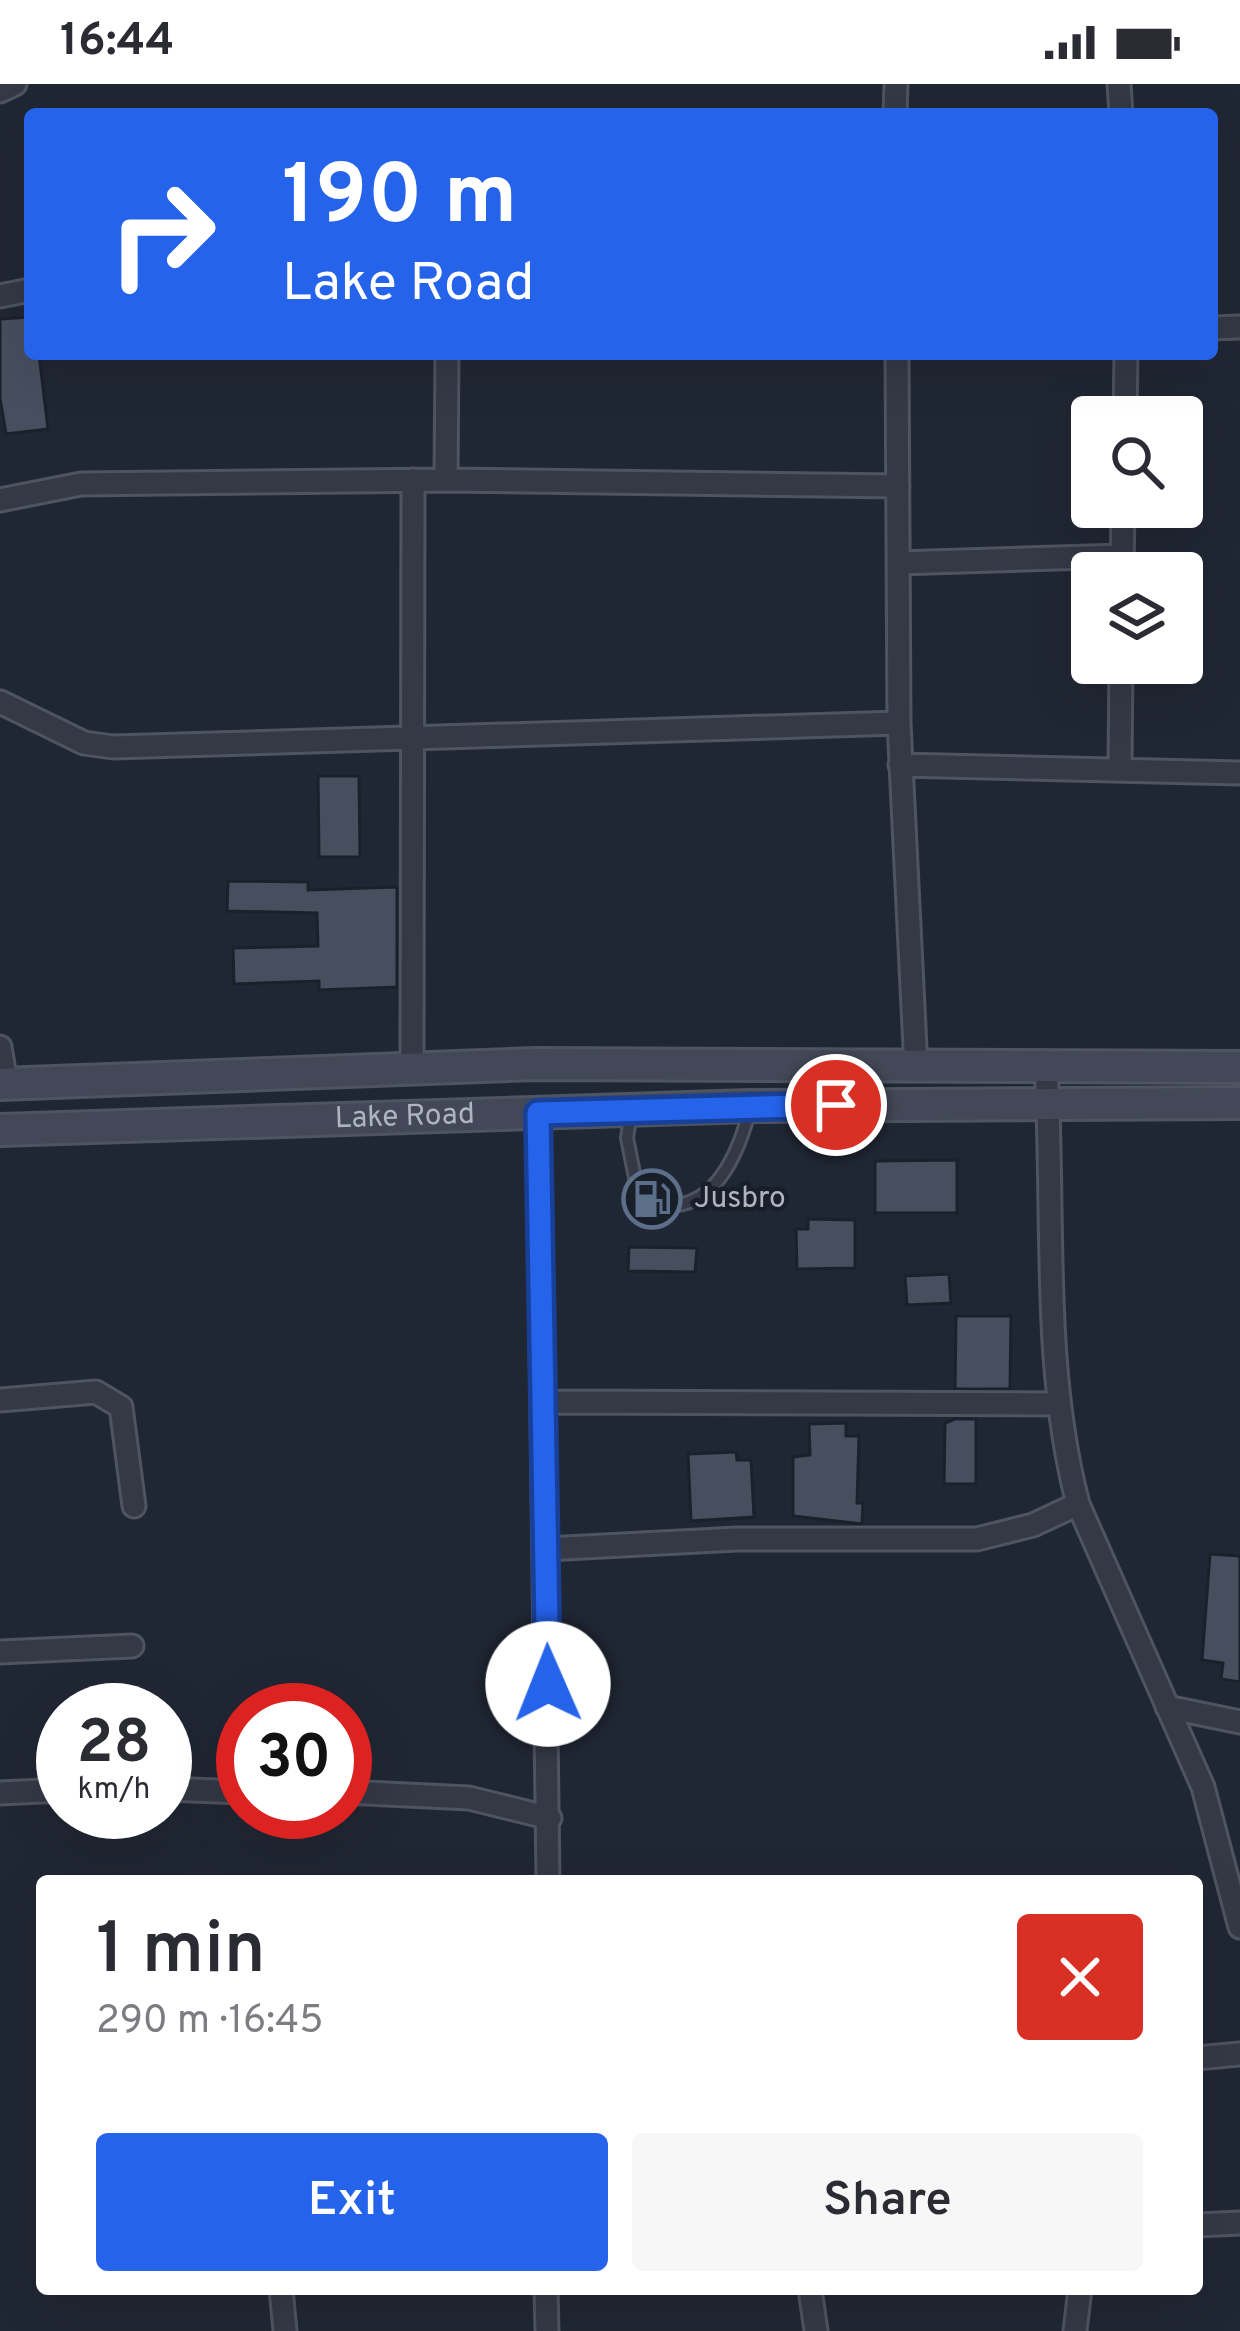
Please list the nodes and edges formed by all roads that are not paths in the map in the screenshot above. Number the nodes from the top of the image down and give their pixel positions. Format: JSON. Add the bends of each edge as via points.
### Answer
{"nodes":[{"id":1,"x":15,"y":84,"type":"edge"},
{"id":2,"x":0,"y":91,"type":"edge"},
{"id":3,"x":447,"y":360,"type":"edge"},
{"id":4,"x":897,"y":360,"type":"edge"},
{"id":5,"x":1126,"y":360,"type":"edge"},
{"id":6,"x":1125,"y":396,"type":"edge"},
{"id":7,"x":413,"y":480,"type":"junction"},
{"id":8,"x":446,"y":480,"type":"junction"},
{"id":9,"x":898,"y":486,"type":"junction"},
{"id":10,"x":0,"y":500,"type":"edge"},
{"id":11,"x":898,"y":563,"type":"junction"},
{"id":12,"x":1071,"y":565,"type":"edge"},
{"id":13,"x":1121,"y":684,"type":"edge"},
{"id":14,"x":0,"y":702,"type":"edge"},
{"id":15,"x":899,"y":723,"type":"junction"},
{"id":16,"x":414,"y":738,"type":"junction"},
{"id":17,"x":900,"y":764,"type":"junction"},
{"id":18,"x":1120,"y":767,"type":"junction"},
{"id":19,"x":1240,"y":773,"type":"edge"},
{"id":20,"x":0,"y":1047,"type":"edge"},
{"id":21,"x":1046,"y":1067,"type":"junction"},
{"id":22,"x":1240,"y":1067,"type":"edge"},
{"id":23,"x":412,"y":1068,"type":"junction"},
{"id":24,"x":916,"y":1068,"type":"junction"},
{"id":25,"x":3,"y":1083,"type":"edge"},
{"id":26,"x":1240,"y":1103,"type":"edge"},
{"id":27,"x":1048,"y":1104,"type":"junction"},
{"id":28,"x":750,"y":1106,"type":"junction"},
{"id":29,"x":632,"y":1109,"type":"junction"},
{"id":30,"x":538,"y":1113,"type":"junction"},
{"id":31,"x":0,"y":1130,"type":"edge"},
{"id":32,"x":0,"y":1400,"type":"edge"},
{"id":33,"x":545,"y":1402,"type":"junction"},
{"id":34,"x":1058,"y":1404,"type":"junction"},
{"id":35,"x":1078,"y":1504,"type":"junction"},
{"id":36,"x":134,"y":1506,"type":"dead end"},
{"id":37,"x":546,"y":1549,"type":"junction"},
{"id":38,"x":132,"y":1646,"type":"dead end"},
{"id":39,"x":0,"y":1652,"type":"edge"},
{"id":40,"x":1167,"y":1708,"type":"junction"},
{"id":41,"x":1240,"y":1721,"type":"edge"},
{"id":42,"x":36,"y":1791,"type":"edge"},
{"id":43,"x":0,"y":1793,"type":"edge"},
{"id":44,"x":372,"y":1793,"type":"edge"},
{"id":45,"x":550,"y":1818,"type":"junction"},
{"id":46,"x":548,"y":1875,"type":"edge"},
{"id":47,"x":1240,"y":1928,"type":"edge"},
{"id":48,"x":1240,"y":2054,"type":"edge"},
{"id":49,"x":1203,"y":2057,"type":"edge"},
{"id":50,"x":1240,"y":2224,"type":"edge"},
{"id":51,"x":1203,"y":2225,"type":"edge"},
{"id":52,"x":282,"y":2295,"type":"edge"},
{"id":53,"x":546,"y":2295,"type":"edge"},
{"id":54,"x":811,"y":2295,"type":"edge"},
{"id":55,"x":1079,"y":2295,"type":"edge"},
{"id":56,"x":285,"y":2331,"type":"edge"},
{"id":57,"x":547,"y":2331,"type":"edge"},
{"id":58,"x":816,"y":2331,"type":"edge"},
{"id":59,"x":1075,"y":2331,"type":"edge"}],
"edges":[{"from":1,"to":2,"type":"street"},
{"from":3,"to":8,"type":"street"},
{"from":4,"to":9,"type":"street"},
{"from":5,"to":6,"type":"street"},
{"from":7,"to":8,"type":"street"},
{"from":7,"to":10,"type":"street","via":[[82,484]]},
{"from":7,"to":16,"type":"street"},
{"from":8,"to":9,"type":"street"},
{"from":9,"to":11,"type":"street"},
{"from":11,"to":12,"type":"street"},
{"from":11,"to":15,"type":"street"},
{"from":13,"to":18,"type":"street"},
{"from":14,"to":16,"type":"street","via":[[84,743],[113,747]]},
{"from":15,"to":16,"type":"street"},
{"from":15,"to":17,"type":"street"},
{"from":16,"to":23,"type":"street"},
{"from":17,"to":18,"type":"street"},
{"from":17,"to":24,"type":"street"},
{"from":18,"to":19,"type":"street"},
{"from":20,"to":25,"type":"street"},
{"from":21,"to":22,"type":"main road","name":"Lake Road"},
{"from":21,"to":24,"type":"main road","name":"Lake Road"},
{"from":21,"to":27,"type":"street"},
{"from":23,"to":24,"type":"main road","name":"Lake Road"},
{"from":23,"to":25,"type":"main road","name":"Lake Road"},
{"from":26,"to":27,"type":"main road","name":"Lake Road"},
{"from":27,"to":28,"type":"main road","name":"Lake Road"},
{"from":27,"to":34,"type":"street"},
{"from":28,"to":29,"type":"main road","name":"Lake Road"},
{"from":28,"to":29,"type":"lane","via":[[724,1176],[695,1202],[671,1205],[639,1198],[627,1138]]},
{"from":29,"to":30,"type":"main road","name":"Lake Road"},
{"from":30,"to":31,"type":"main road","name":"Lake Road"},
{"from":30,"to":33,"type":"street"},
{"from":32,"to":36,"type":"street","via":[[69,1390],[96,1392],[121,1407]]},
{"from":33,"to":34,"type":"street"},
{"from":33,"to":37,"type":"street"},
{"from":34,"to":35,"type":"street"},
{"from":35,"to":37,"type":"street","via":[[976,1538]]},
{"from":35,"to":40,"type":"street"},
{"from":37,"to":45,"type":"street"},
{"from":38,"to":39,"type":"street"},
{"from":40,"to":41,"type":"street"},
{"from":40,"to":47,"type":"street","via":[[1203,1787]]},
{"from":42,"to":43,"type":"street"},
{"from":44,"to":45,"type":"street","via":[[469,1798]]},
{"from":45,"to":46,"type":"street"},
{"from":48,"to":49,"type":"street"},
{"from":50,"to":51,"type":"street"},
{"from":52,"to":56,"type":"street"},
{"from":53,"to":57,"type":"street"},
{"from":54,"to":58,"type":"street"},
{"from":55,"to":59,"type":"street"}]}
